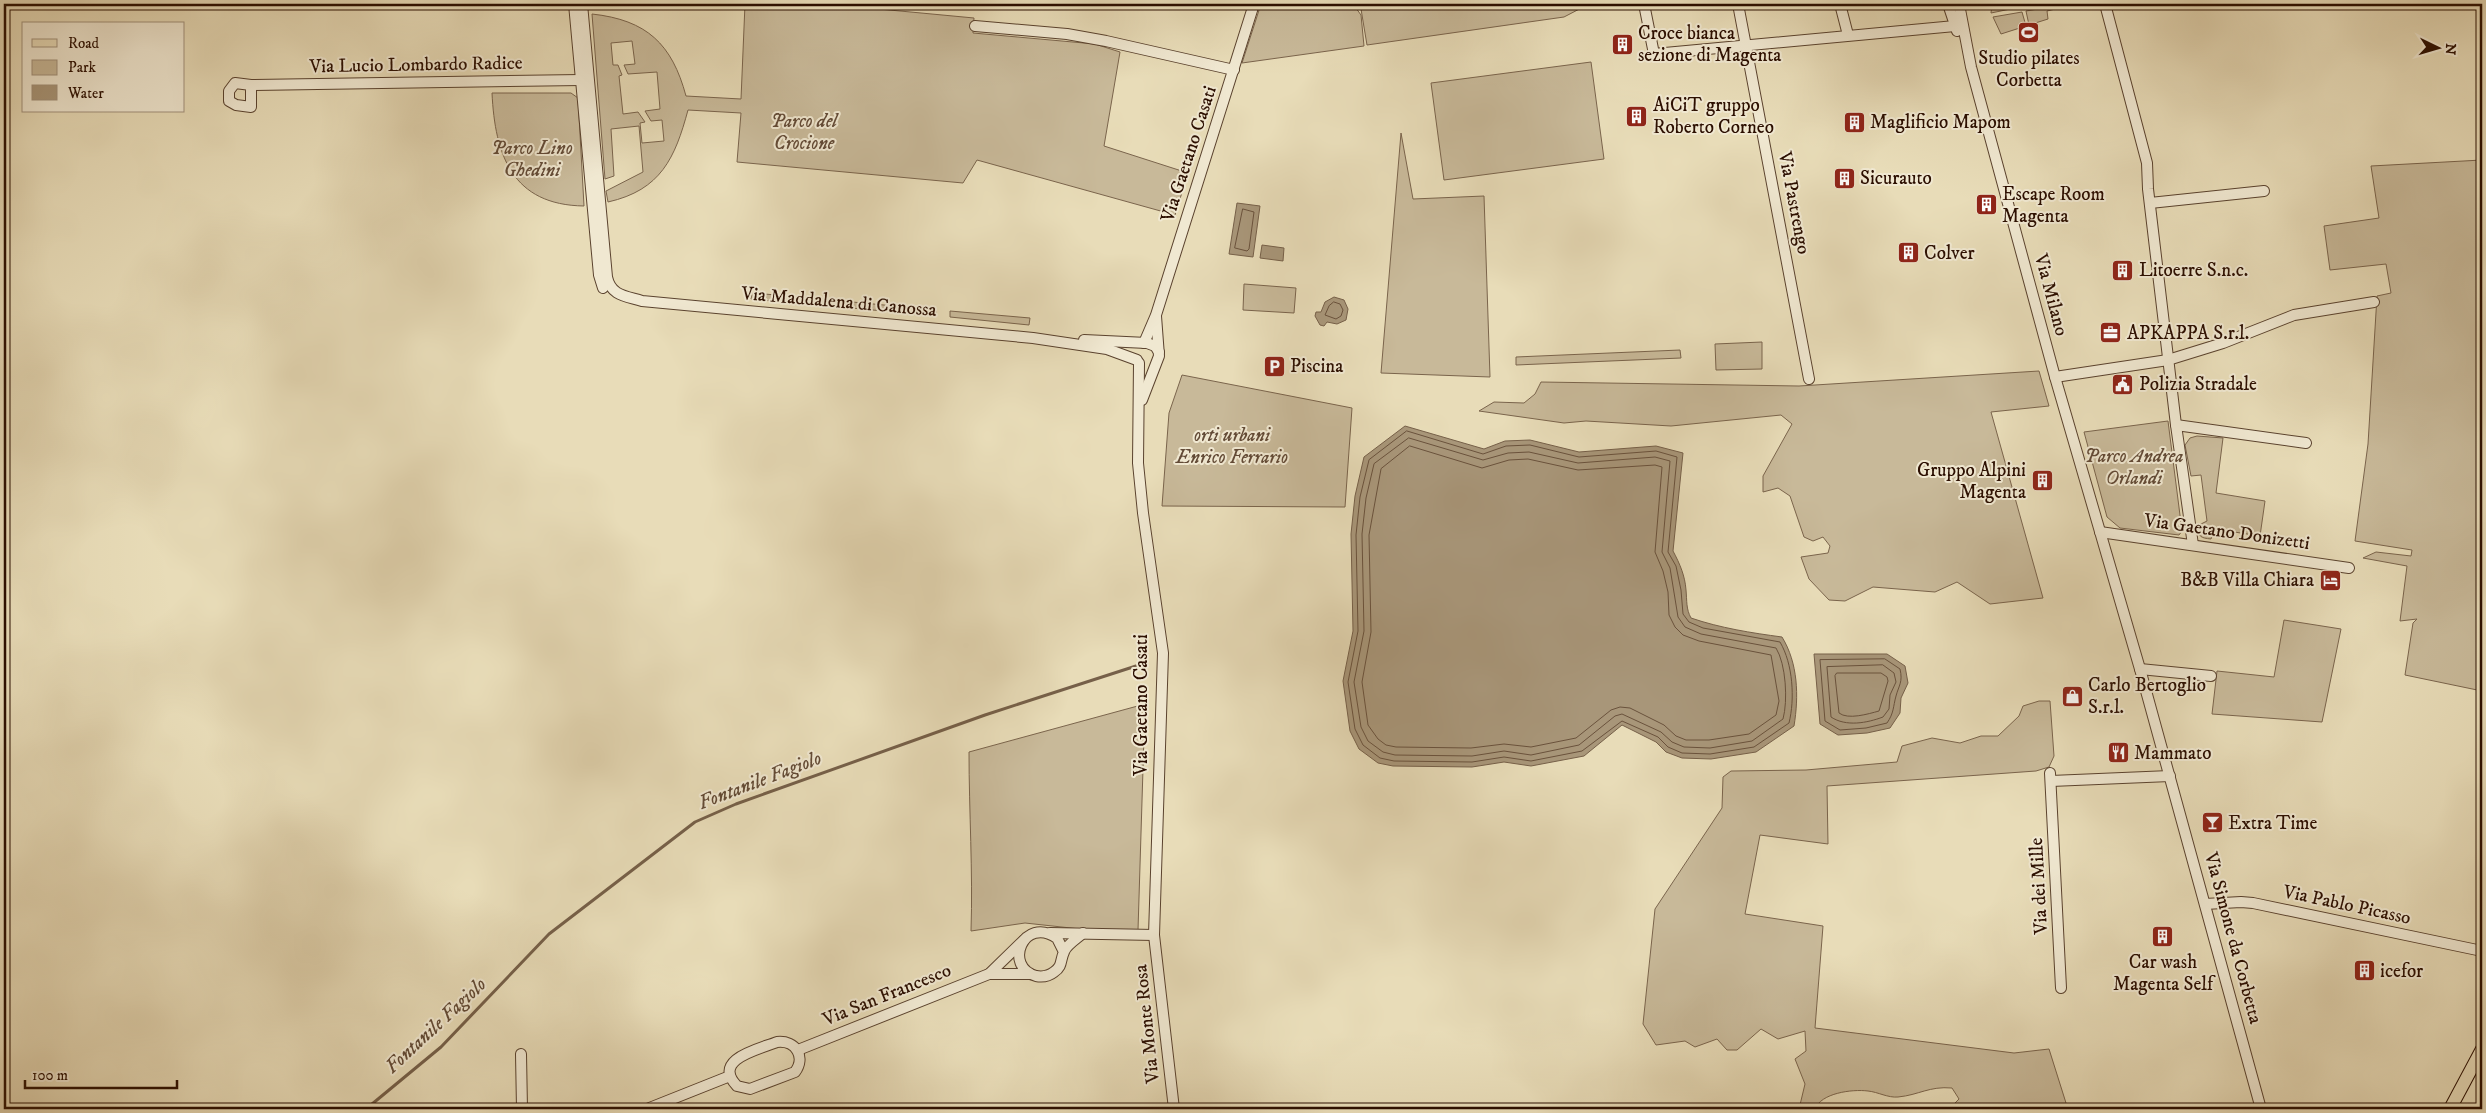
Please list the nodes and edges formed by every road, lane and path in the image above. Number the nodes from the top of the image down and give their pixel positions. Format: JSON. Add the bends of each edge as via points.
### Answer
{"nodes":[{"id":1,"x":1254,"y":4,"type":"edge"},
{"id":2,"x":1644,"y":4,"type":"edge"},
{"id":3,"x":1738,"y":4,"type":"edge"},
{"id":4,"x":1840,"y":4,"type":"edge"},
{"id":5,"x":1948,"y":4,"type":"edge"},
{"id":6,"x":1959,"y":4,"type":"edge"},
{"id":7,"x":2105,"y":4,"type":"edge"},
{"id":8,"x":580,"y":5,"type":"edge"},
{"id":9,"x":575,"y":23,"type":"junction"},
{"id":10,"x":975,"y":26,"type":"dead end"},
{"id":11,"x":1955,"y":26,"type":"junction"},
{"id":12,"x":1848,"y":35,"type":"junction"},
{"id":13,"x":1746,"y":44,"type":"junction"},
{"id":14,"x":587,"y":52,"type":"junction"},
{"id":15,"x":1971,"y":67,"type":"junction"},
{"id":16,"x":588,"y":70,"type":"junction"},
{"id":17,"x":1234,"y":70,"type":"junction"},
{"id":18,"x":581,"y":80,"type":"junction"},
{"id":19,"x":251,"y":85,"type":"dead end"},
{"id":20,"x":592,"y":116,"type":"junction"},
{"id":21,"x":586,"y":141,"type":"junction"},
{"id":22,"x":599,"y":186,"type":"junction"},
{"id":23,"x":2264,"y":191,"type":"dead end"},
{"id":24,"x":2150,"y":203,"type":"junction"},
{"id":25,"x":596,"y":241,"type":"junction"},
{"id":26,"x":642,"y":301,"type":"junction"},
{"id":27,"x":2374,"y":302,"type":"dead end"},
{"id":28,"x":1156,"y":314,"type":"junction"},
{"id":29,"x":1033,"y":338,"type":"junction"},
{"id":30,"x":1143,"y":343,"type":"junction"},
{"id":31,"x":1159,"y":352,"type":"junction"},
{"id":32,"x":2168,"y":360,"type":"junction"},
{"id":33,"x":1138,"y":361,"type":"junction"},
{"id":34,"x":1156,"y":363,"type":"junction"},
{"id":35,"x":2054,"y":377,"type":"junction"},
{"id":36,"x":1809,"y":378,"type":"dead end"},
{"id":37,"x":1138,"y":416,"type":"junction"},
{"id":38,"x":2176,"y":425,"type":"junction"},
{"id":39,"x":2306,"y":443,"type":"dead end"},
{"id":40,"x":2100,"y":532,"type":"junction"},
{"id":41,"x":2193,"y":545,"type":"junction"},
{"id":42,"x":2349,"y":568,"type":"dead end"},
{"id":43,"x":2140,"y":669,"type":"junction"},
{"id":44,"x":2211,"y":676,"type":"dead end"},
{"id":45,"x":2170,"y":776,"type":"junction"},
{"id":46,"x":2205,"y":904,"type":"junction"},
{"id":47,"x":1050,"y":933,"type":"junction"},
{"id":48,"x":1083,"y":933,"type":"junction"},
{"id":49,"x":1154,"y":935,"type":"junction"},
{"id":50,"x":1024,"y":940,"type":"junction"},
{"id":51,"x":2482,"y":951,"type":"edge"},
{"id":52,"x":1064,"y":952,"type":"junction"},
{"id":53,"x":989,"y":974,"type":"junction"},
{"id":54,"x":1030,"y":974,"type":"junction"},
{"id":55,"x":2061,"y":988,"type":"dead end"},
{"id":56,"x":798,"y":1050,"type":"junction"},
{"id":57,"x":2481,"y":1051,"type":"edge"},
{"id":58,"x":521,"y":1054,"type":"dead end"},
{"id":59,"x":2482,"y":1071,"type":"edge"},
{"id":60,"x":730,"y":1076,"type":"junction"},
{"id":61,"x":2454,"y":1106,"type":"edge"},
{"id":62,"x":522,"y":1109,"type":"edge"},
{"id":63,"x":647,"y":1109,"type":"edge"},
{"id":64,"x":1174,"y":1109,"type":"edge"},
{"id":65,"x":2261,"y":1109,"type":"edge"}],
"edges":[{"from":1,"to":17,"type":"street","name":"Via Gaetano Casati"},
{"from":2,"to":13,"type":"street","via":[[1654,54]]},
{"from":3,"to":13,"type":"street","name":"Via Pastrengo"},
{"from":4,"to":12,"type":"street"},
{"from":5,"to":11,"type":"street","name":"Via Milano"},
{"from":6,"to":15,"type":"street","name":"Via Milano"},
{"from":7,"to":24,"type":"street","via":[[2147,163]]},
{"from":8,"to":9,"type":"street","name":"Via Maddalena di Canossa"},
{"from":8,"to":14,"type":"street","name":"Via Maddalena di Canossa"},
{"from":9,"to":14,"type":"street"},
{"from":9,"to":18,"type":"street","name":"Via Maddalena di Canossa"},
{"from":10,"to":17,"type":"street","via":[[1067,34]]},
{"from":11,"to":12,"type":"street"},
{"from":11,"to":15,"type":"street","name":"Via Milano"},
{"from":12,"to":13,"type":"street"},
{"from":13,"to":36,"type":"street","name":"Via Pastrengo"},
{"from":14,"to":16,"type":"street","name":"Via Maddalena di Canossa"},
{"from":15,"to":35,"type":"street","name":"Via Milano"},
{"from":16,"to":18,"type":"street"},
{"from":16,"to":20,"type":"street","name":"Via Maddalena di Canossa"},
{"from":17,"to":28,"type":"street","name":"Via Gaetano Casati"},
{"from":18,"to":19,"type":"street","name":"Via Lucio Lombardo Radice"},
{"from":18,"to":20,"type":"street"},
{"from":18,"to":21,"type":"street","name":"Via Maddalena di Canossa"},
{"from":20,"to":22,"type":"street","name":"Via Maddalena di Canossa"},
{"from":21,"to":22,"type":"street","via":[[592,150],[595,180]]},
{"from":21,"to":25,"type":"street","name":"Via Maddalena di Canossa"},
{"from":22,"to":25,"type":"street"},
{"from":22,"to":26,"type":"street","name":"Via Maddalena di Canossa","via":[[609,286],[616,294]]},
{"from":23,"to":24,"type":"street"},
{"from":24,"to":32,"type":"street"},
{"from":25,"to":26,"type":"street","name":"Via Maddalena di Canossa","via":[[604,290],[617,301]]},
{"from":26,"to":29,"type":"street","name":"Via Maddalena di Canossa"},
{"from":27,"to":32,"type":"street","via":[[2294,315]]},
{"from":28,"to":30,"type":"street","name":"Via Gaetano Casati"},
{"from":28,"to":31,"type":"street","name":"Via Gaetano Casati"},
{"from":29,"to":30,"type":"street","name":"Via Maddalena di Canossa"},
{"from":29,"to":33,"type":"street","name":"Via Maddalena di Canossa","via":[[1107,349]]},
{"from":30,"to":31,"type":"street","via":[[1152,344]]},
{"from":30,"to":33,"type":"street","name":"Via Gaetano Casati","via":[[1136,352]]},
{"from":31,"to":34,"type":"street","name":"Via Gaetano Casati"},
{"from":32,"to":35,"type":"street"},
{"from":32,"to":38,"type":"street"},
{"from":33,"to":34,"type":"street","via":[[1146,366]]},
{"from":33,"to":37,"type":"street","name":"Via Gaetano Casati"},
{"from":34,"to":37,"type":"street","name":"Via Gaetano Casati"},
{"from":35,"to":40,"type":"street","name":"Via Milano"},
{"from":37,"to":49,"type":"street","name":"Via Gaetano Casati","via":[[1143,513],[1163,653]]},
{"from":38,"to":39,"type":"street"},
{"from":38,"to":41,"type":"street"},
{"from":40,"to":41,"type":"street","name":"Via Gaetano Donizetti"},
{"from":40,"to":43,"type":"street","name":"Via Milano"},
{"from":41,"to":42,"type":"street","name":"Via Gaetano Donizetti"},
{"from":43,"to":44,"type":"street"},
{"from":43,"to":45,"type":"street","name":"Via Simone da Corbetta"},
{"from":45,"to":46,"type":"street","name":"Via Simone da Corbetta"},
{"from":45,"to":55,"type":"street","name":"Via dei Mille","via":[[2051,777]]},
{"from":46,"to":51,"type":"street","name":"Via Pablo Picasso","via":[[2253,903]]},
{"from":46,"to":65,"type":"street","name":"Via Simone da Corbetta"},
{"from":47,"to":48,"type":"street","name":"Via San Francesco"},
{"from":47,"to":50,"type":"street","name":"Via San Francesco","via":[[1037,932]]},
{"from":47,"to":52,"type":"street","via":[[1057,938]]},
{"from":48,"to":49,"type":"street","name":"Via San Francesco"},
{"from":48,"to":52,"type":"street","name":"Via San Francesco"},
{"from":49,"to":64,"type":"street","name":"Via Monte Rosa"},
{"from":50,"to":53,"type":"street","name":"Via San Francesco"},
{"from":50,"to":54,"type":"street","via":[[1020,962]]},
{"from":52,"to":54,"type":"street","name":"Via San Francesco","via":[[1056,972],[1042,977]]},
{"from":53,"to":54,"type":"street","name":"Via San Francesco"},
{"from":53,"to":56,"type":"street","name":"Via San Francesco"},
{"from":56,"to":60,"type":"street","via":[[783,1041],[741,1056],[732,1063]]},
{"from":56,"to":60,"type":"street","via":[[800,1062],[795,1072],[756,1088],[742,1089]]},
{"from":57,"to":59,"type":"street"},
{"from":57,"to":61,"type":"main road"},
{"from":58,"to":62,"type":"street"},
{"from":60,"to":63,"type":"street"}]}
